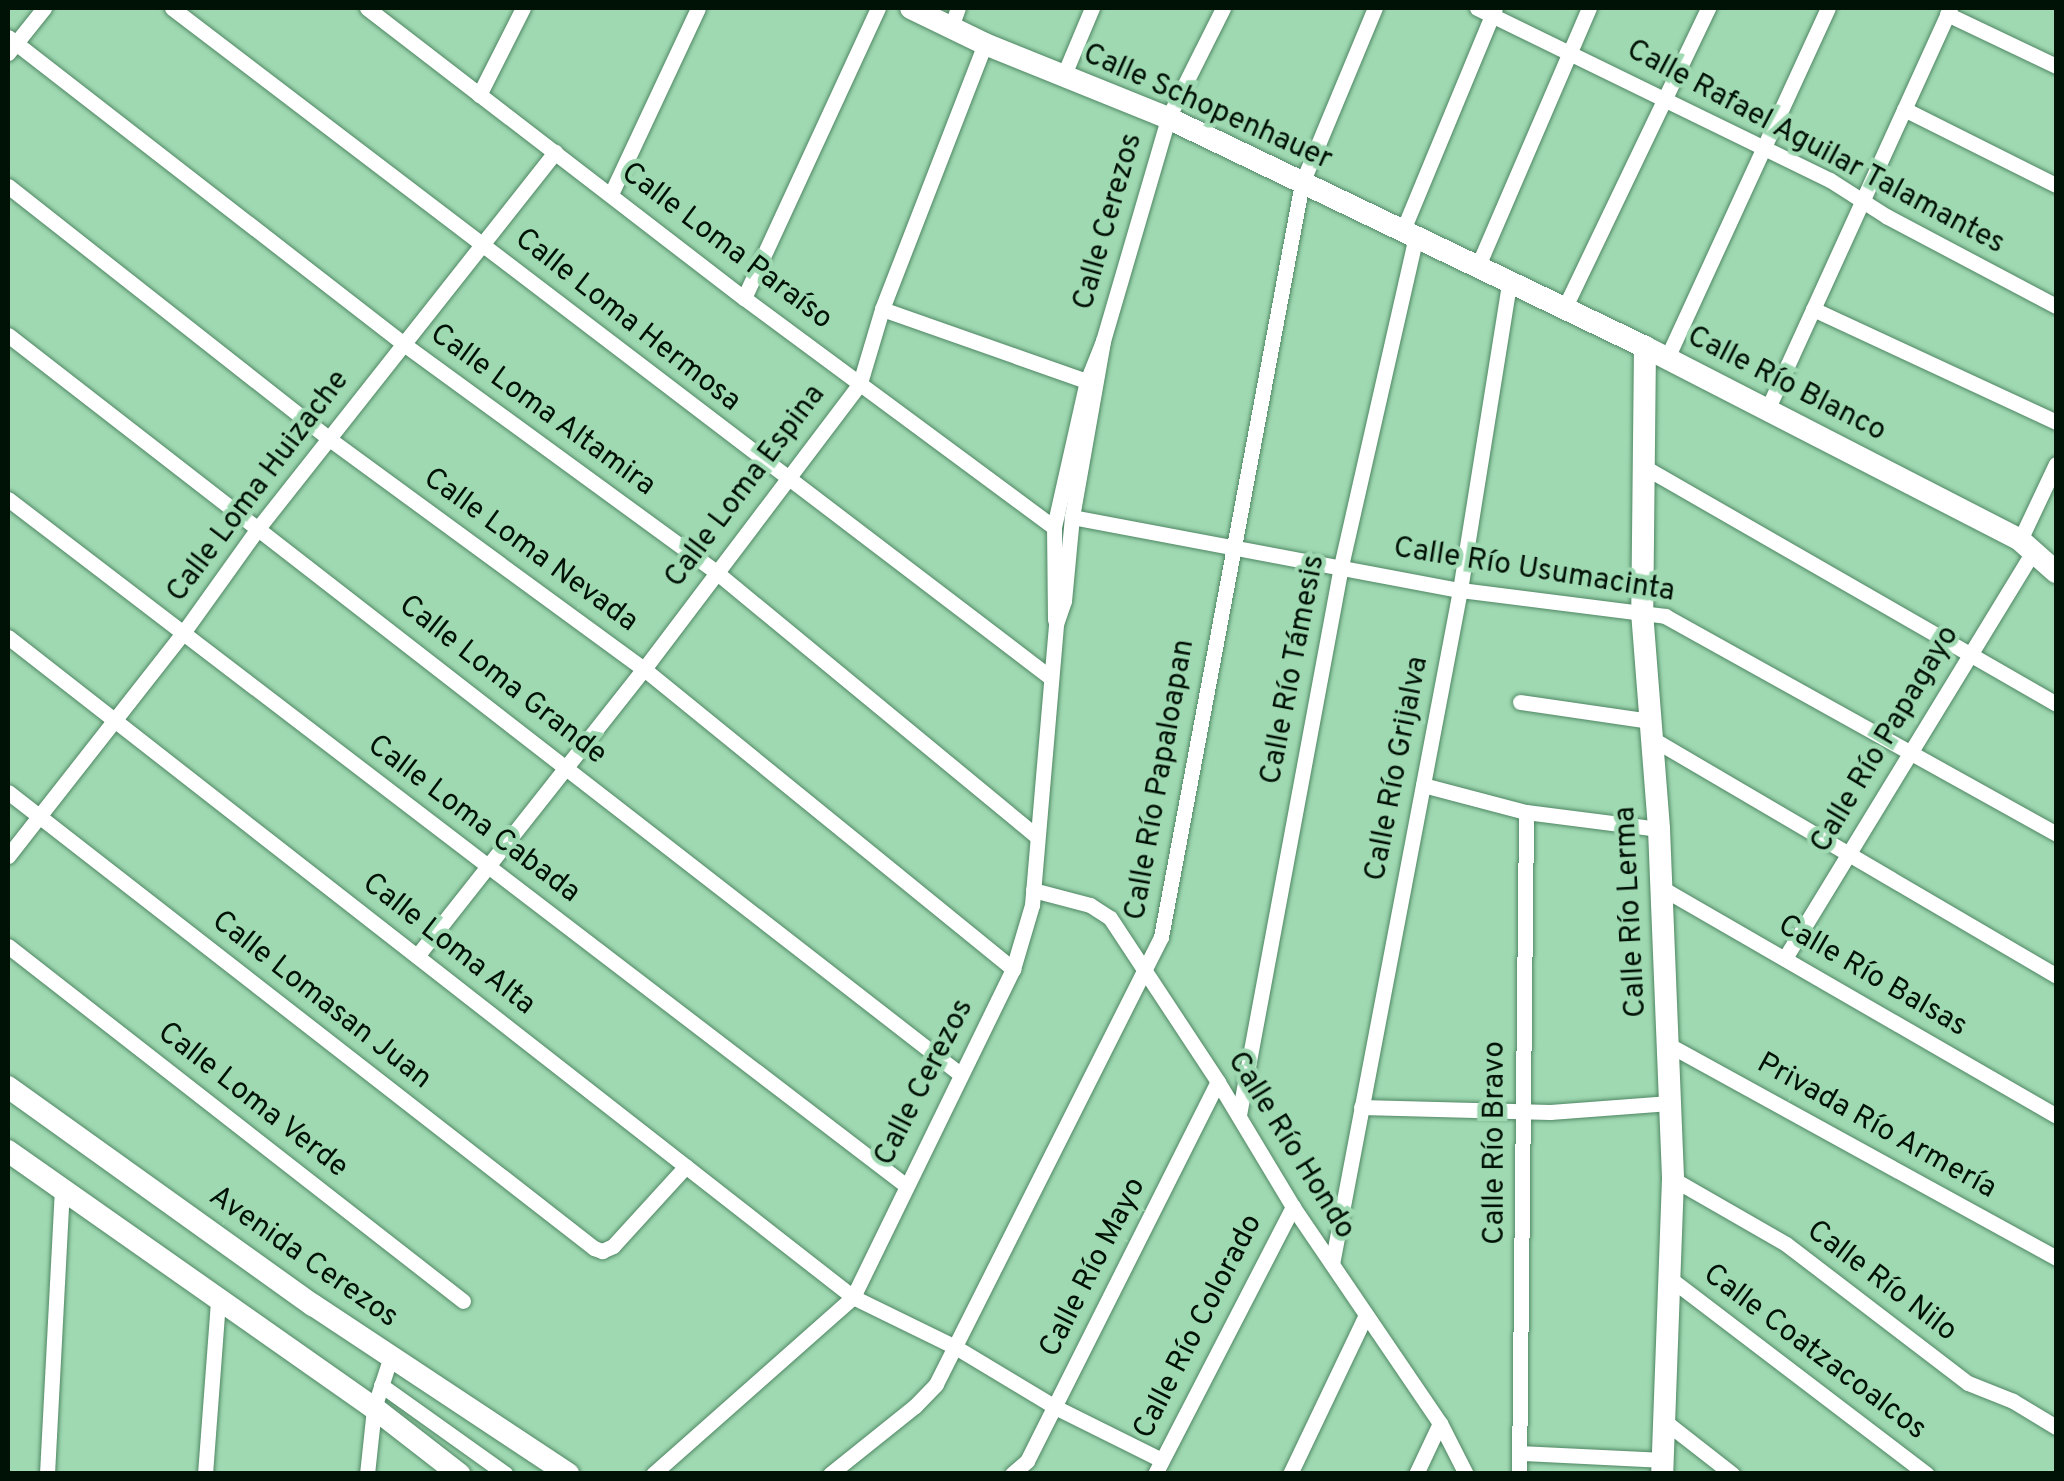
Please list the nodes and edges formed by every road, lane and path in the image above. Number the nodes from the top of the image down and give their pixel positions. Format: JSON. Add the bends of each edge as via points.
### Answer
{"nodes":[{"id":1,"x":44,"y":8,"type":"edge"},
{"id":2,"x":172,"y":8,"type":"edge"},
{"id":3,"x":367,"y":8,"type":"edge"},
{"id":4,"x":522,"y":8,"type":"edge"},
{"id":5,"x":698,"y":8,"type":"edge"},
{"id":6,"x":878,"y":8,"type":"edge"},
{"id":7,"x":911,"y":8,"type":"edge"},
{"id":8,"x":1092,"y":8,"type":"edge"},
{"id":9,"x":1223,"y":8,"type":"edge"},
{"id":10,"x":1375,"y":8,"type":"edge"},
{"id":11,"x":1589,"y":8,"type":"edge"},
{"id":12,"x":1708,"y":8,"type":"edge"},
{"id":13,"x":1828,"y":8,"type":"edge"},
{"id":14,"x":1488,"y":10,"type":"edge"},
{"id":15,"x":1949,"y":10,"type":"edge"},
{"id":16,"x":954,"y":17,"type":"edge"},
{"id":17,"x":985,"y":44,"type":"junction"},
{"id":18,"x":10,"y":45,"type":"edge"},
{"id":19,"x":1570,"y":51,"type":"junction"},
{"id":20,"x":2056,"y":66,"type":"edge"},
{"id":21,"x":1063,"y":77,"type":"junction"},
{"id":22,"x":479,"y":94,"type":"junction"},
{"id":23,"x":1666,"y":98,"type":"junction"},
{"id":24,"x":1904,"y":109,"type":"junction"},
{"id":25,"x":1168,"y":118,"type":"junction"},
{"id":26,"x":1764,"y":147,"type":"junction"},
{"id":27,"x":555,"y":152,"type":"junction"},
{"id":28,"x":1302,"y":183,"type":"junction"},
{"id":29,"x":2056,"y":185,"type":"edge"},
{"id":30,"x":8,"y":186,"type":"edge"},
{"id":31,"x":612,"y":194,"type":"junction"},
{"id":32,"x":1863,"y":201,"type":"junction"},
{"id":33,"x":1410,"y":234,"type":"junction"},
{"id":34,"x":484,"y":246,"type":"junction"},
{"id":35,"x":1477,"y":268,"type":"junction"},
{"id":36,"x":1509,"y":283,"type":"junction"},
{"id":37,"x":744,"y":298,"type":"junction"},
{"id":38,"x":2056,"y":306,"type":"edge"},
{"id":39,"x":882,"y":309,"type":"junction"},
{"id":40,"x":1564,"y":309,"type":"junction"},
{"id":41,"x":1813,"y":309,"type":"junction"},
{"id":42,"x":8,"y":336,"type":"edge"},
{"id":43,"x":1103,"y":341,"type":"junction"},
{"id":44,"x":405,"y":345,"type":"junction"},
{"id":45,"x":1645,"y":347,"type":"junction"},
{"id":46,"x":1666,"y":358,"type":"junction"},
{"id":47,"x":1086,"y":382,"type":"junction"},
{"id":48,"x":860,"y":383,"type":"junction"},
{"id":49,"x":1768,"y":408,"type":"junction"},
{"id":50,"x":2056,"y":422,"type":"edge"},
{"id":51,"x":328,"y":438,"type":"junction"},
{"id":52,"x":2056,"y":464,"type":"edge"},
{"id":53,"x":1646,"y":468,"type":"junction"},
{"id":54,"x":787,"y":479,"type":"junction"},
{"id":55,"x":8,"y":499,"type":"edge"},
{"id":56,"x":1072,"y":517,"type":"junction"},
{"id":57,"x":259,"y":527,"type":"junction"},
{"id":58,"x":1054,"y":527,"type":"junction"},
{"id":59,"x":1231,"y":545,"type":"junction"},
{"id":60,"x":2044,"y":558,"type":"edge"},
{"id":61,"x":1340,"y":566,"type":"junction"},
{"id":62,"x":716,"y":572,"type":"junction"},
{"id":63,"x":1460,"y":590,"type":"junction"},
{"id":64,"x":1642,"y":612,"type":"junction"},
{"id":65,"x":1056,"y":624,"type":"junction"},
{"id":66,"x":183,"y":633,"type":"junction"},
{"id":67,"x":8,"y":637,"type":"edge"},
{"id":68,"x":1970,"y":656,"type":"junction"},
{"id":69,"x":644,"y":669,"type":"junction"},
{"id":70,"x":1050,"y":677,"type":"junction"},
{"id":71,"x":1520,"y":702,"type":"dead end"},
{"id":72,"x":2056,"y":704,"type":"edge"},
{"id":73,"x":116,"y":718,"type":"junction"},
{"id":74,"x":1650,"y":730,"type":"junction"},
{"id":75,"x":1912,"y":752,"type":"junction"},
{"id":76,"x":568,"y":766,"type":"junction"},
{"id":77,"x":1423,"y":785,"type":"junction"},
{"id":78,"x":8,"y":792,"type":"edge"},
{"id":79,"x":1526,"y":812,"type":"junction"},
{"id":80,"x":38,"y":816,"type":"junction"},
{"id":81,"x":1659,"y":829,"type":"junction"},
{"id":82,"x":2056,"y":834,"type":"edge"},
{"id":83,"x":1037,"y":837,"type":"junction"},
{"id":84,"x":1849,"y":854,"type":"junction"},
{"id":85,"x":8,"y":856,"type":"edge"},
{"id":86,"x":489,"y":867,"type":"junction"},
{"id":87,"x":1660,"y":886,"type":"junction"},
{"id":88,"x":1033,"y":890,"type":"junction"},
{"id":89,"x":8,"y":946,"type":"edge"},
{"id":90,"x":416,"y":956,"type":"junction"},
{"id":91,"x":1785,"y":958,"type":"junction"},
{"id":92,"x":1012,"y":969,"type":"junction"},
{"id":93,"x":1146,"y":969,"type":"junction"},
{"id":94,"x":2056,"y":976,"type":"edge"},
{"id":95,"x":1669,"y":1045,"type":"junction"},
{"id":96,"x":960,"y":1074,"type":"junction"},
{"id":97,"x":1218,"y":1082,"type":"junction"},
{"id":98,"x":8,"y":1087,"type":"edge"},
{"id":99,"x":1670,"y":1102,"type":"junction"},
{"id":100,"x":1361,"y":1107,"type":"junction"},
{"id":101,"x":1524,"y":1112,"type":"junction"},
{"id":102,"x":1239,"y":1116,"type":"junction"},
{"id":103,"x":2056,"y":1116,"type":"edge"},
{"id":104,"x":8,"y":1152,"type":"edge"},
{"id":105,"x":686,"y":1166,"type":"junction"},
{"id":106,"x":1673,"y":1178,"type":"junction"},
{"id":107,"x":904,"y":1184,"type":"junction"},
{"id":108,"x":62,"y":1190,"type":"junction"},
{"id":109,"x":1292,"y":1206,"type":"junction"},
{"id":110,"x":2056,"y":1258,"type":"edge"},
{"id":111,"x":1332,"y":1264,"type":"junction"},
{"id":112,"x":1668,"y":1277,"type":"junction"},
{"id":113,"x":853,"y":1297,"type":"junction"},
{"id":114,"x":218,"y":1301,"type":"junction"},
{"id":115,"x":464,"y":1301,"type":"dead end"},
{"id":116,"x":1366,"y":1315,"type":"junction"},
{"id":117,"x":957,"y":1348,"type":"junction"},
{"id":118,"x":391,"y":1356,"type":"junction"},
{"id":119,"x":378,"y":1397,"type":"junction"},
{"id":120,"x":1055,"y":1406,"type":"junction"},
{"id":121,"x":1663,"y":1420,"type":"junction"},
{"id":122,"x":1440,"y":1423,"type":"junction"},
{"id":123,"x":2056,"y":1427,"type":"edge"},
{"id":124,"x":1522,"y":1453,"type":"junction"},
{"id":125,"x":1158,"y":1466,"type":"edge"},
{"id":126,"x":1662,"y":1467,"type":"edge"},
{"id":127,"x":47,"y":1474,"type":"edge"},
{"id":128,"x":205,"y":1474,"type":"edge"},
{"id":129,"x":366,"y":1474,"type":"edge"},
{"id":130,"x":459,"y":1474,"type":"edge"},
{"id":131,"x":506,"y":1474,"type":"edge"},
{"id":132,"x":568,"y":1474,"type":"edge"},
{"id":133,"x":653,"y":1474,"type":"edge"},
{"id":134,"x":830,"y":1474,"type":"edge"},
{"id":135,"x":1012,"y":1474,"type":"edge"},
{"id":136,"x":1290,"y":1474,"type":"edge"},
{"id":137,"x":1416,"y":1474,"type":"edge"},
{"id":138,"x":1466,"y":1474,"type":"edge"},
{"id":139,"x":1519,"y":1474,"type":"edge"},
{"id":140,"x":1732,"y":1474,"type":"edge"},
{"id":141,"x":1927,"y":1474,"type":"edge"}],
"edges":[{"from":1,"to":18,"type":"street"},
{"from":2,"to":34,"type":"street","name":"Calle Loma Hermosa"},
{"from":3,"to":22,"type":"street","name":"Calle Loma Paraíso"},
{"from":4,"to":22,"type":"street"},
{"from":5,"to":31,"type":"street"},
{"from":6,"to":37,"type":"street"},
{"from":7,"to":16,"type":"street","name":"Calle Schopenhauer"},
{"from":8,"to":21,"type":"street"},
{"from":9,"to":25,"type":"street","name":"Calle Cerezos"},
{"from":10,"to":28,"type":"street","name":"Calle Río Papaloapan"},
{"from":11,"to":19,"type":"street"},
{"from":12,"to":23,"type":"street"},
{"from":13,"to":26,"type":"street"},
{"from":14,"to":19,"type":"street","name":"Calle Rafael Aguilar Talamantes"},
{"from":14,"to":33,"type":"street","name":"Calle Río Támesis"},
{"from":15,"to":20,"type":"street"},
{"from":15,"to":24,"type":"street"},
{"from":16,"to":17,"type":"street","name":"Calle Schopenhauer"},
{"from":17,"to":21,"type":"street","name":"Calle Schopenhauer"},
{"from":17,"to":39,"type":"street","name":"Calle Loma Espina"},
{"from":18,"to":44,"type":"street","name":"Calle Loma Altamira"},
{"from":19,"to":23,"type":"street","name":"Calle Rafael Aguilar Talamantes"},
{"from":19,"to":35,"type":"street"},
{"from":21,"to":25,"type":"street","name":"Calle Schopenhauer"},
{"from":22,"to":27,"type":"street","name":"Calle Loma Paraíso"},
{"from":23,"to":26,"type":"street","name":"Calle Rafael Aguilar Talamantes"},
{"from":23,"to":40,"type":"street"},
{"from":24,"to":29,"type":"street"},
{"from":24,"to":32,"type":"street"},
{"from":25,"to":28,"type":"street","name":"Calle Schopenhauer"},
{"from":25,"to":43,"type":"street","name":"Calle Cerezos"},
{"from":26,"to":32,"type":"street","name":"Calle Rafael Aguilar Talamantes"},
{"from":26,"to":46,"type":"street"},
{"from":27,"to":31,"type":"street","name":"Calle Loma Paraíso"},
{"from":27,"to":34,"type":"street","name":"Calle Loma Huizache"},
{"from":28,"to":33,"type":"street","name":"Calle Schopenhauer"},
{"from":28,"to":59,"type":"street","name":"Calle Río Papaloapan"},
{"from":30,"to":51,"type":"street","name":"Calle Loma Nevada"},
{"from":31,"to":37,"type":"street","name":"Calle Loma Paraíso"},
{"from":32,"to":38,"type":"street","name":"Calle Rafael Aguilar Talamantes"},
{"from":32,"to":41,"type":"street"},
{"from":33,"to":35,"type":"street","name":"Calle Schopenhauer"},
{"from":33,"to":61,"type":"street","name":"Calle Río Támesis"},
{"from":34,"to":44,"type":"street","name":"Calle Loma Huizache"},
{"from":34,"to":54,"type":"street","name":"Calle Loma Hermosa"},
{"from":35,"to":36,"type":"street","name":"Calle Río Blanco"},
{"from":36,"to":40,"type":"street","name":"Calle Río Blanco"},
{"from":36,"to":63,"type":"street","name":"Calle Río Grijalva"},
{"from":37,"to":48,"type":"street","name":"Calle Loma Paraíso"},
{"from":39,"to":47,"type":"street"},
{"from":39,"to":48,"type":"street","name":"Calle Loma Espina"},
{"from":40,"to":45,"type":"street","name":"Calle Río Blanco"},
{"from":41,"to":49,"type":"street"},
{"from":41,"to":50,"type":"street"},
{"from":42,"to":57,"type":"street","name":"Calle Loma Grande"},
{"from":43,"to":47,"type":"street","name":"Calle Cerezos"},
{"from":43,"to":56,"type":"street","name":"Calle Cerezos"},
{"from":44,"to":51,"type":"street","name":"Calle Loma Huizache"},
{"from":44,"to":62,"type":"street","name":"Calle Loma Altamira"},
{"from":45,"to":46,"type":"street","name":"Calle Río Blanco"},
{"from":45,"to":53,"type":"street","name":"Calle Río Lerma"},
{"from":46,"to":49,"type":"street","name":"Calle Río Blanco"},
{"from":47,"to":58,"type":"street","name":"Calle Cerezos"},
{"from":48,"to":54,"type":"street","name":"Calle Loma Espina"},
{"from":48,"to":58,"type":"street","name":"Calle Loma Paraíso"},
{"from":49,"to":60,"type":"street","name":"Calle Río Blanco"},
{"from":51,"to":57,"type":"street","name":"Calle Loma Huizache"},
{"from":51,"to":69,"type":"street","name":"Calle Loma Nevada"},
{"from":52,"to":60,"type":"street","name":"Calle Río Papagayo"},
{"from":53,"to":64,"type":"street","name":"Calle Río Lerma"},
{"from":53,"to":68,"type":"street"},
{"from":54,"to":62,"type":"street","name":"Calle Loma Espina"},
{"from":54,"to":70,"type":"street","name":"Calle Loma Hermosa"},
{"from":55,"to":66,"type":"street","name":"Calle Loma Cabada"},
{"from":56,"to":59,"type":"street","name":"Calle Río Usumacinta"},
{"from":56,"to":65,"type":"street","name":"Calle Cerezos"},
{"from":57,"to":66,"type":"street","name":"Calle Loma Huizache"},
{"from":57,"to":76,"type":"street","name":"Calle Loma Grande"},
{"from":58,"to":65,"type":"street","name":"Calle Cerezos"},
{"from":59,"to":61,"type":"street","name":"Calle Río Usumacinta"},
{"from":59,"to":93,"type":"street","name":"Calle Río Papaloapan","via":[[1161,937]]},
{"from":60,"to":68,"type":"street","name":"Calle Río Papagayo"},
{"from":61,"to":63,"type":"street","name":"Calle Río Usumacinta"},
{"from":61,"to":102,"type":"street","name":"Calle Río Támesis"},
{"from":62,"to":69,"type":"street","name":"Calle Loma Espina"},
{"from":62,"to":83,"type":"street","name":"Calle Loma Altamira"},
{"from":63,"to":64,"type":"street","name":"Calle Río Usumacinta"},
{"from":63,"to":77,"type":"street","name":"Calle Río Grijalva"},
{"from":64,"to":74,"type":"street","name":"Calle Río Lerma"},
{"from":64,"to":75,"type":"street","name":"Calle Río Usumacinta","via":[[1682,622]]},
{"from":65,"to":70,"type":"street","name":"Calle Cerezos"},
{"from":66,"to":73,"type":"street","name":"Calle Loma Huizache"},
{"from":66,"to":86,"type":"street","name":"Calle Loma Cabada"},
{"from":67,"to":73,"type":"street","name":"Calle Loma Alta"},
{"from":68,"to":72,"type":"street"},
{"from":68,"to":75,"type":"street","name":"Calle Río Papagayo"},
{"from":69,"to":76,"type":"street","name":"Calle Loma Espina"},
{"from":69,"to":92,"type":"street","name":"Calle Loma Nevada"},
{"from":70,"to":83,"type":"street","name":"Calle Cerezos"},
{"from":71,"to":74,"type":"street"},
{"from":73,"to":80,"type":"street","name":"Calle Loma Huizache"},
{"from":73,"to":90,"type":"street","name":"Calle Loma Alta"},
{"from":74,"to":81,"type":"street","name":"Calle Río Lerma"},
{"from":74,"to":84,"type":"street"},
{"from":75,"to":82,"type":"street","name":"Calle Río Usumacinta"},
{"from":75,"to":84,"type":"street","name":"Calle Río Papagayo"},
{"from":76,"to":86,"type":"street","name":"Calle Loma Espina"},
{"from":76,"to":96,"type":"street","name":"Calle Loma Grande"},
{"from":77,"to":79,"type":"street"},
{"from":77,"to":100,"type":"street","name":"Calle Río Grijalva"},
{"from":78,"to":80,"type":"street","name":"Calle Lomasan Juan"},
{"from":79,"to":81,"type":"street"},
{"from":79,"to":101,"type":"street","name":"Calle Río Bravo"},
{"from":80,"to":85,"type":"street","name":"Calle Loma Huizache"},
{"from":80,"to":105,"type":"street","name":"Calle Lomasan Juan","via":[[602,1251]]},
{"from":81,"to":87,"type":"street","name":"Calle Río Lerma"},
{"from":83,"to":88,"type":"street","name":"Calle Cerezos"},
{"from":84,"to":91,"type":"street","name":"Calle Río Papagayo"},
{"from":84,"to":94,"type":"street"},
{"from":86,"to":90,"type":"street","name":"Calle Loma Espina"},
{"from":86,"to":107,"type":"street","name":"Calle Loma Cabada"},
{"from":87,"to":91,"type":"street","name":"Calle Río Balsas"},
{"from":87,"to":95,"type":"street","name":"Calle Río Lerma"},
{"from":88,"to":92,"type":"street","name":"Calle Cerezos"},
{"from":88,"to":93,"type":"street","name":"Calle Río Hondo","via":[[1110,918]]},
{"from":89,"to":115,"type":"street","name":"Calle Loma Verde"},
{"from":90,"to":105,"type":"street","name":"Calle Loma Alta"},
{"from":91,"to":103,"type":"street","name":"Calle Río Balsas"},
{"from":92,"to":96,"type":"street","name":"Calle Cerezos"},
{"from":93,"to":97,"type":"street","name":"Calle Río Hondo"},
{"from":93,"to":117,"type":"street","name":"Calle Río Papaloapan"},
{"from":95,"to":99,"type":"street","name":"Calle Río Lerma"},
{"from":95,"to":110,"type":"street","name":"Privada Río Armería"},
{"from":96,"to":107,"type":"street","name":"Calle Cerezos"},
{"from":97,"to":102,"type":"street","name":"Calle Río Hondo"},
{"from":97,"to":120,"type":"street","name":"Calle Río Mayo"},
{"from":98,"to":118,"type":"street","name":"Avenida Cerezos"},
{"from":99,"to":101,"type":"street"},
{"from":99,"to":106,"type":"street","name":"Calle Río Lerma"},
{"from":100,"to":101,"type":"street"},
{"from":100,"to":111,"type":"street","name":"Calle Río Grijalva"},
{"from":101,"to":124,"type":"street","name":"Calle Río Bravo"},
{"from":102,"to":109,"type":"street","name":"Calle Río Hondo"},
{"from":104,"to":108,"type":"street"},
{"from":105,"to":113,"type":"street","name":"Calle Loma Alta"},
{"from":106,"to":112,"type":"street","name":"Calle Río Lerma"},
{"from":106,"to":123,"type":"street","name":"Calle Río Nilo","via":[[1786,1244],[1968,1383],[2014,1400]]},
{"from":107,"to":113,"type":"street","name":"Calle Cerezos"},
{"from":108,"to":114,"type":"street"},
{"from":108,"to":127,"type":"street"},
{"from":109,"to":111,"type":"street","name":"Calle Río Hondo"},
{"from":109,"to":125,"type":"street","name":"Calle Río Colorado"},
{"from":111,"to":116,"type":"street","name":"Calle Río Hondo"},
{"from":112,"to":121,"type":"street","name":"Calle Río Lerma"},
{"from":112,"to":141,"type":"street","name":"Calle Coatzacoalcos"},
{"from":113,"to":117,"type":"street","name":"Calle Loma Alta"},
{"from":113,"to":133,"type":"street","name":"Calle Cerezos"},
{"from":114,"to":119,"type":"street"},
{"from":114,"to":128,"type":"street"},
{"from":116,"to":122,"type":"street","name":"Calle Río Hondo"},
{"from":116,"to":136,"type":"street"},
{"from":117,"to":120,"type":"street","name":"Calle Loma Alta"},
{"from":117,"to":134,"type":"street","name":"Calle Río Papaloapan","via":[[915,1406]]},
{"from":118,"to":119,"type":"street"},
{"from":118,"to":132,"type":"street","name":"Avenida Cerezos"},
{"from":119,"to":129,"type":"street"},
{"from":119,"to":130,"type":"street"},
{"from":119,"to":131,"type":"street"},
{"from":120,"to":125,"type":"street","name":"Calle Loma Alta"},
{"from":120,"to":135,"type":"street","name":"Calle Río Mayo","via":[[1027,1461]]},
{"from":121,"to":126,"type":"street","name":"Calle Río Lerma"},
{"from":121,"to":140,"type":"street"},
{"from":122,"to":137,"type":"street"},
{"from":122,"to":138,"type":"street","name":"Calle Río Hondo"},
{"from":124,"to":126,"type":"street"},
{"from":124,"to":139,"type":"street","name":"Calle Río Bravo"}]}
